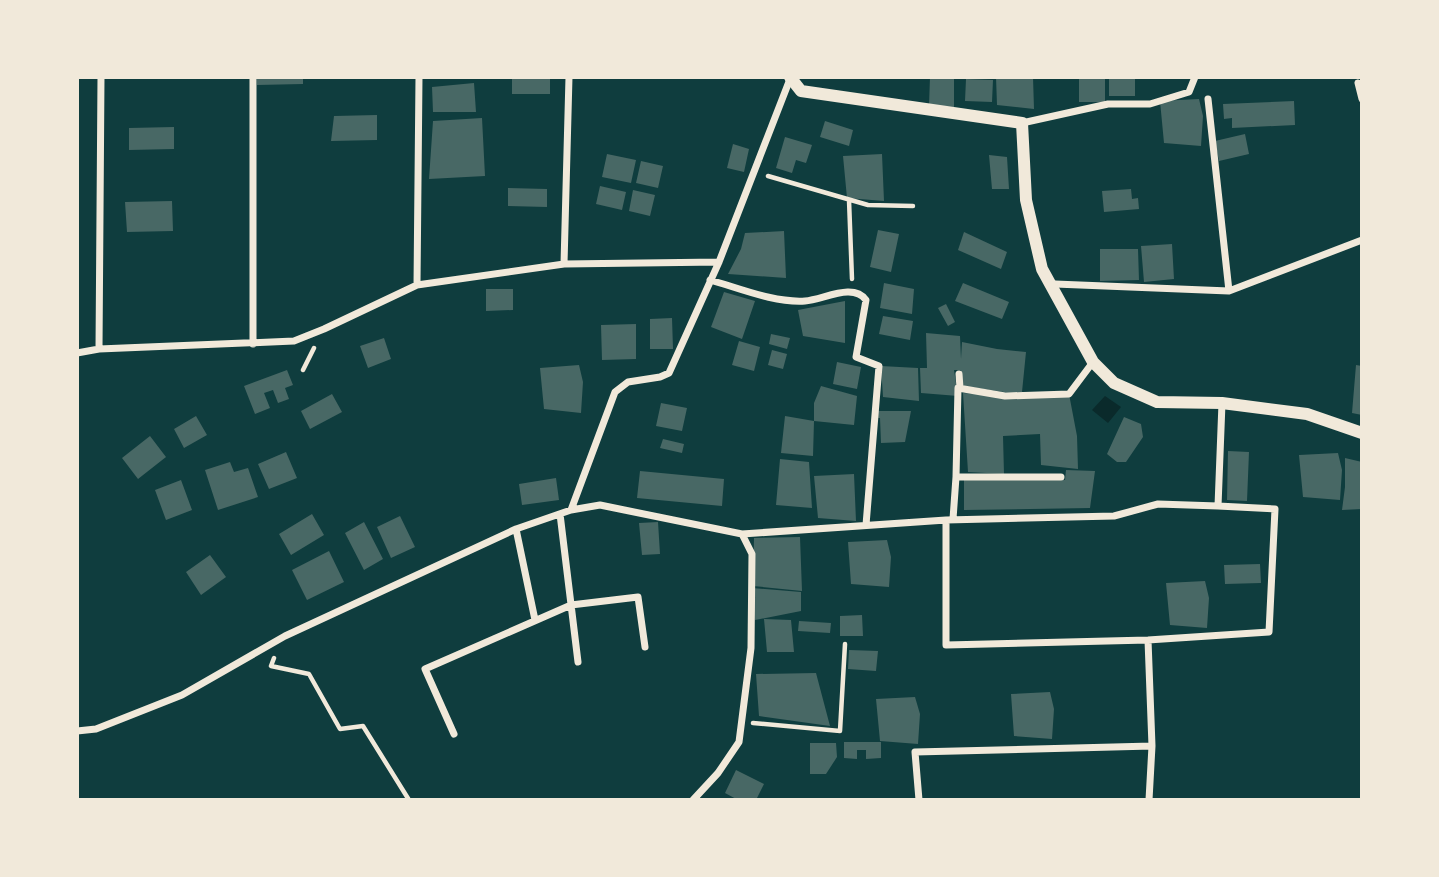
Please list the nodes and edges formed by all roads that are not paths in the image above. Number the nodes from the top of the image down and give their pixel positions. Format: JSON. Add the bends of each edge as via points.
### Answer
{"nodes":[{"id":1,"x":101,"y":77,"type":"edge"},
{"id":2,"x":253,"y":77,"type":"edge"},
{"id":3,"x":419,"y":77,"type":"edge"},
{"id":4,"x":569,"y":77,"type":"edge"},
{"id":5,"x":1195,"y":77,"type":"edge"},
{"id":6,"x":790,"y":78,"type":"edge"},
{"id":7,"x":1358,"y":83,"type":"dead end"},
{"id":8,"x":1208,"y":99,"type":"dead end"},
{"id":9,"x":1362,"y":99,"type":"edge"},
{"id":10,"x":1022,"y":123,"type":"junction"},
{"id":11,"x":1362,"y":240,"type":"edge"},
{"id":12,"x":719,"y":262,"type":"junction"},
{"id":13,"x":564,"y":264,"type":"junction"},
{"id":14,"x":710,"y":280,"type":"junction"},
{"id":15,"x":1055,"y":284,"type":"dead end"},
{"id":16,"x":417,"y":285,"type":"junction"},
{"id":17,"x":1228,"y":290,"type":"junction"},
{"id":18,"x":253,"y":344,"type":"junction"},
{"id":19,"x":99,"y":349,"type":"junction"},
{"id":20,"x":77,"y":353,"type":"edge"},
{"id":21,"x":1093,"y":362,"type":"junction"},
{"id":22,"x":959,"y":374,"type":"dead end"},
{"id":23,"x":960,"y":388,"type":"junction"},
{"id":24,"x":1222,"y":402,"type":"junction"},
{"id":25,"x":1362,"y":433,"type":"edge"},
{"id":26,"x":956,"y":477,"type":"junction"},
{"id":27,"x":1061,"y":477,"type":"dead end"},
{"id":28,"x":1218,"y":506,"type":"junction"},
{"id":29,"x":571,"y":510,"type":"junction"},
{"id":30,"x":560,"y":514,"type":"junction"},
{"id":31,"x":950,"y":519,"type":"junction"},
{"id":32,"x":866,"y":525,"type":"junction"},
{"id":33,"x":516,"y":529,"type":"junction"},
{"id":34,"x":742,"y":534,"type":"junction"},
{"id":35,"x":571,"y":605,"type":"junction"},
{"id":36,"x":535,"y":620,"type":"junction"},
{"id":37,"x":1148,"y":640,"type":"junction"},
{"id":38,"x":645,"y":647,"type":"dead end"},
{"id":39,"x":578,"y":662,"type":"dead end"},
{"id":40,"x":77,"y":732,"type":"edge"},
{"id":41,"x":454,"y":734,"type":"dead end"},
{"id":42,"x":1152,"y":746,"type":"junction"},
{"id":43,"x":693,"y":800,"type":"edge"},
{"id":44,"x":919,"y":800,"type":"edge"},
{"id":45,"x":1149,"y":800,"type":"edge"}],
"edges":[{"from":1,"to":19,"type":"street"},
{"from":2,"to":18,"type":"street"},
{"from":3,"to":16,"type":"street"},
{"from":4,"to":13,"type":"street"},
{"from":5,"to":10,"type":"street","via":[[1189,92],[1150,104],[1108,104]]},
{"from":6,"to":10,"type":"street","via":[[802,91]]},
{"from":6,"to":12,"type":"street"},
{"from":7,"to":9,"type":"street"},
{"from":8,"to":17,"type":"street"},
{"from":10,"to":21,"type":"street","via":[[1026,200],[1042,269]]},
{"from":11,"to":17,"type":"street"},
{"from":12,"to":13,"type":"street"},
{"from":12,"to":14,"type":"street"},
{"from":13,"to":16,"type":"street"},
{"from":14,"to":29,"type":"street","via":[[669,373],[628,382],[615,392]]},
{"from":14,"to":32,"type":"street","via":[[804,301],[853,291],[866,300],[856,356],[879,366]]},
{"from":15,"to":17,"type":"street"},
{"from":16,"to":18,"type":"street","via":[[294,341]]},
{"from":18,"to":19,"type":"street"},
{"from":19,"to":20,"type":"street"},
{"from":21,"to":23,"type":"street","via":[[1069,394],[1005,396]]},
{"from":21,"to":24,"type":"street","via":[[1114,383],[1157,402]]},
{"from":22,"to":23,"type":"street"},
{"from":23,"to":26,"type":"street"},
{"from":24,"to":25,"type":"street","via":[[1307,414]]},
{"from":24,"to":28,"type":"street"},
{"from":26,"to":27,"type":"street"},
{"from":26,"to":31,"type":"street"},
{"from":28,"to":31,"type":"street","via":[[1158,504],[1114,516]]},
{"from":28,"to":37,"type":"street","via":[[1275,509],[1269,632]]},
{"from":29,"to":30,"type":"street"},
{"from":29,"to":34,"type":"street","via":[[600,505]]},
{"from":30,"to":33,"type":"street"},
{"from":30,"to":35,"type":"street"},
{"from":31,"to":32,"type":"street"},
{"from":31,"to":37,"type":"street","via":[[946,645]]},
{"from":32,"to":34,"type":"street"},
{"from":33,"to":36,"type":"street"},
{"from":33,"to":40,"type":"street","via":[[285,636],[182,695]]},
{"from":34,"to":43,"type":"street","via":[[752,562],[751,648],[739,743]]},
{"from":35,"to":36,"type":"street"},
{"from":35,"to":38,"type":"street","via":[[638,597]]},
{"from":35,"to":39,"type":"street"},
{"from":36,"to":41,"type":"street","via":[[425,669]]},
{"from":37,"to":42,"type":"street"},
{"from":42,"to":44,"type":"street","via":[[915,752]]},
{"from":42,"to":45,"type":"street"}]}
